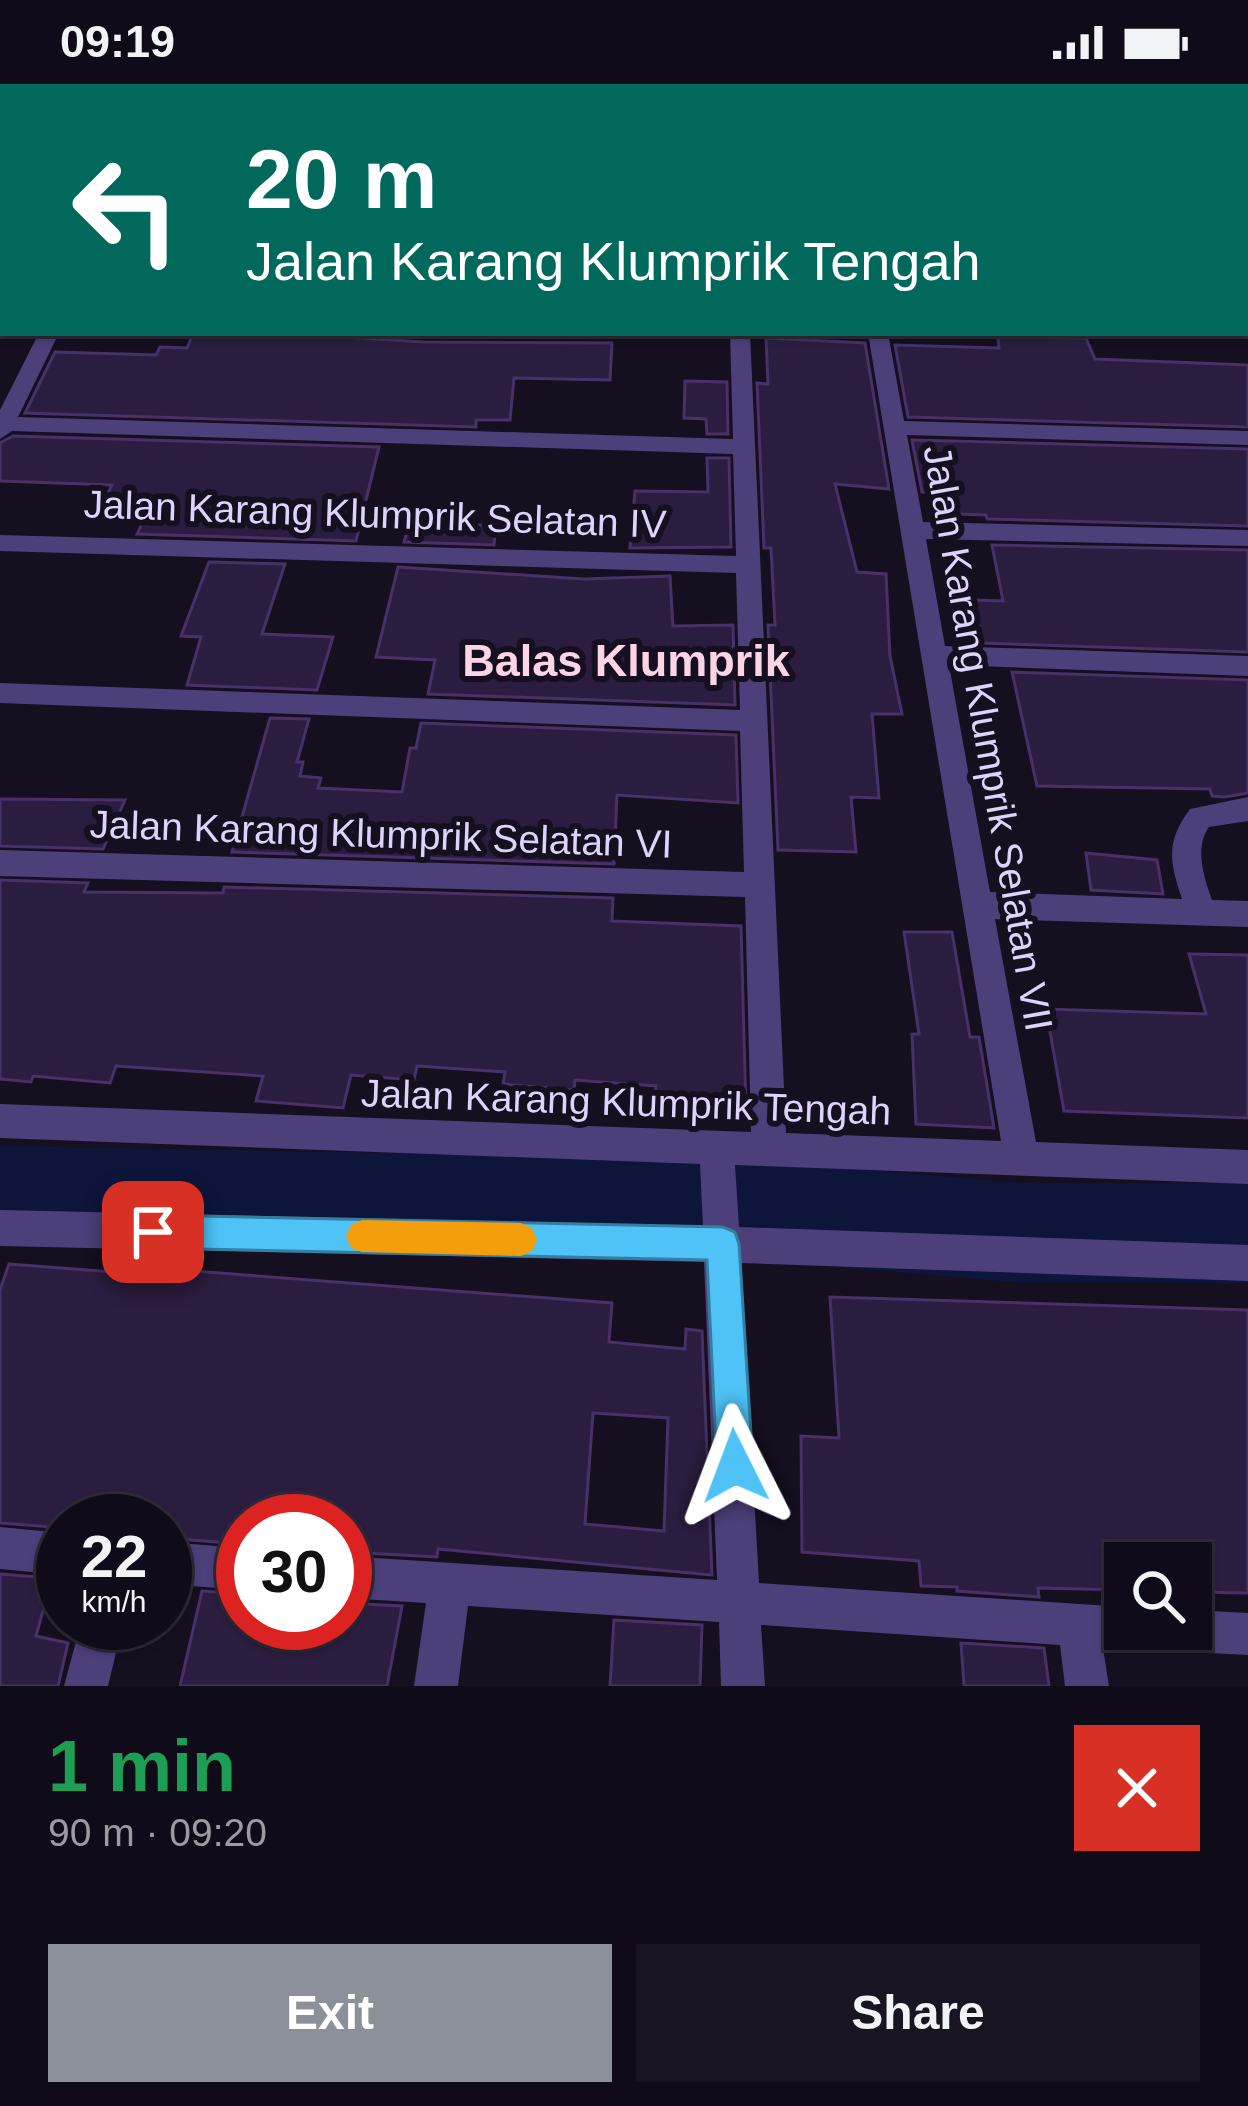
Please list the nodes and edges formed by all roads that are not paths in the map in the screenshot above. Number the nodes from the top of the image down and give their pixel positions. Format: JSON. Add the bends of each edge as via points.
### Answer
{"nodes":[{"id":1,"x":48,"y":336,"type":"edge"},
{"id":2,"x":740,"y":336,"type":"edge"},
{"id":3,"x":879,"y":336,"type":"edge"},
{"id":4,"x":2,"y":428,"type":"edge"},
{"id":5,"x":895,"y":428,"type":"junction"},
{"id":6,"x":1248,"y":439,"type":"edge"},
{"id":7,"x":743,"y":447,"type":"junction"},
{"id":8,"x":913,"y":530,"type":"junction"},
{"id":9,"x":1248,"y":538,"type":"edge"},
{"id":10,"x":0,"y":543,"type":"edge"},
{"id":11,"x":748,"y":565,"type":"junction"},
{"id":12,"x":934,"y":655,"type":"junction"},
{"id":13,"x":1248,"y":666,"type":"edge"},
{"id":14,"x":0,"y":693,"type":"edge"},
{"id":15,"x":753,"y":721,"type":"junction"},
{"id":16,"x":1248,"y":809,"type":"edge"},
{"id":17,"x":0,"y":863,"type":"edge"},
{"id":18,"x":759,"y":885,"type":"junction"},
{"id":19,"x":977,"y":905,"type":"junction"},
{"id":20,"x":1201,"y":911,"type":"junction"},
{"id":21,"x":1248,"y":914,"type":"edge"},
{"id":22,"x":0,"y":1121,"type":"edge"},
{"id":23,"x":769,"y":1148,"type":"junction"},
{"id":24,"x":1021,"y":1157,"type":"junction"},
{"id":25,"x":717,"y":1158,"type":"junction"},
{"id":26,"x":1248,"y":1167,"type":"edge"},
{"id":27,"x":0,"y":1228,"type":"edge"},
{"id":28,"x":722,"y":1228,"type":"junction"},
{"id":29,"x":1248,"y":1263,"type":"edge"},
{"id":30,"x":0,"y":1548,"type":"edge"},
{"id":31,"x":36,"y":1551,"type":"edge"},
{"id":32,"x":372,"y":1579,"type":"edge"},
{"id":33,"x":451,"y":1585,"type":"junction"},
{"id":34,"x":742,"y":1600,"type":"junction"},
{"id":35,"x":1079,"y":1625,"type":"junction"},
{"id":36,"x":1104,"y":1627,"type":"edge"},
{"id":37,"x":1212,"y":1632,"type":"edge"},
{"id":38,"x":1248,"y":1634,"type":"edge"},
{"id":39,"x":95,"y":1650,"type":"edge"},
{"id":40,"x":86,"y":1686,"type":"edge"},
{"id":41,"x":436,"y":1686,"type":"edge"},
{"id":42,"x":743,"y":1686,"type":"edge"},
{"id":43,"x":1087,"y":1686,"type":"edge"}],
"edges":[{"from":1,"to":4,"type":"street"},
{"from":2,"to":7,"type":"street"},
{"from":3,"to":5,"type":"street","name":"Jalan Karang Klumprik Selatan VII"},
{"from":4,"to":7,"type":"street"},
{"from":5,"to":6,"type":"street"},
{"from":5,"to":8,"type":"street","name":"Jalan Karang Klumprik Selatan VII"},
{"from":7,"to":11,"type":"street"},
{"from":8,"to":9,"type":"street"},
{"from":8,"to":12,"type":"street","name":"Jalan Karang Klumprik Selatan VII"},
{"from":10,"to":11,"type":"street","name":"Jalan Karang Klumprik Selatan IV"},
{"from":11,"to":15,"type":"street"},
{"from":12,"to":13,"type":"street"},
{"from":12,"to":19,"type":"street","name":"Jalan Karang Klumprik Selatan VII"},
{"from":14,"to":15,"type":"street"},
{"from":15,"to":18,"type":"street"},
{"from":16,"to":20,"type":"street","via":[[1200,817],[1186,836]]},
{"from":17,"to":18,"type":"street","name":"Jalan Karang Klumprik Selatan VI"},
{"from":18,"to":23,"type":"street"},
{"from":19,"to":20,"type":"street"},
{"from":19,"to":24,"type":"street","name":"Jalan Karang Klumprik Selatan VII"},
{"from":20,"to":21,"type":"street"},
{"from":22,"to":25,"type":"street","name":"Jalan Karang Klumprik Tengah"},
{"from":23,"to":24,"type":"street","name":"Jalan Karang Klumprik Tengah"},
{"from":23,"to":25,"type":"street","name":"Jalan Karang Klumprik Tengah"},
{"from":24,"to":26,"type":"street","name":"Jalan Karang Klumprik Tengah"},
{"from":25,"to":28,"type":"street"},
{"from":27,"to":28,"type":"street"},
{"from":28,"to":29,"type":"street"},
{"from":28,"to":34,"type":"street"},
{"from":30,"to":31,"type":"street"},
{"from":32,"to":33,"type":"street"},
{"from":33,"to":34,"type":"street"},
{"from":33,"to":41,"type":"street"},
{"from":34,"to":35,"type":"street"},
{"from":34,"to":42,"type":"street"},
{"from":35,"to":36,"type":"street"},
{"from":35,"to":43,"type":"street"},
{"from":37,"to":38,"type":"street"},
{"from":39,"to":40,"type":"street"}]}
